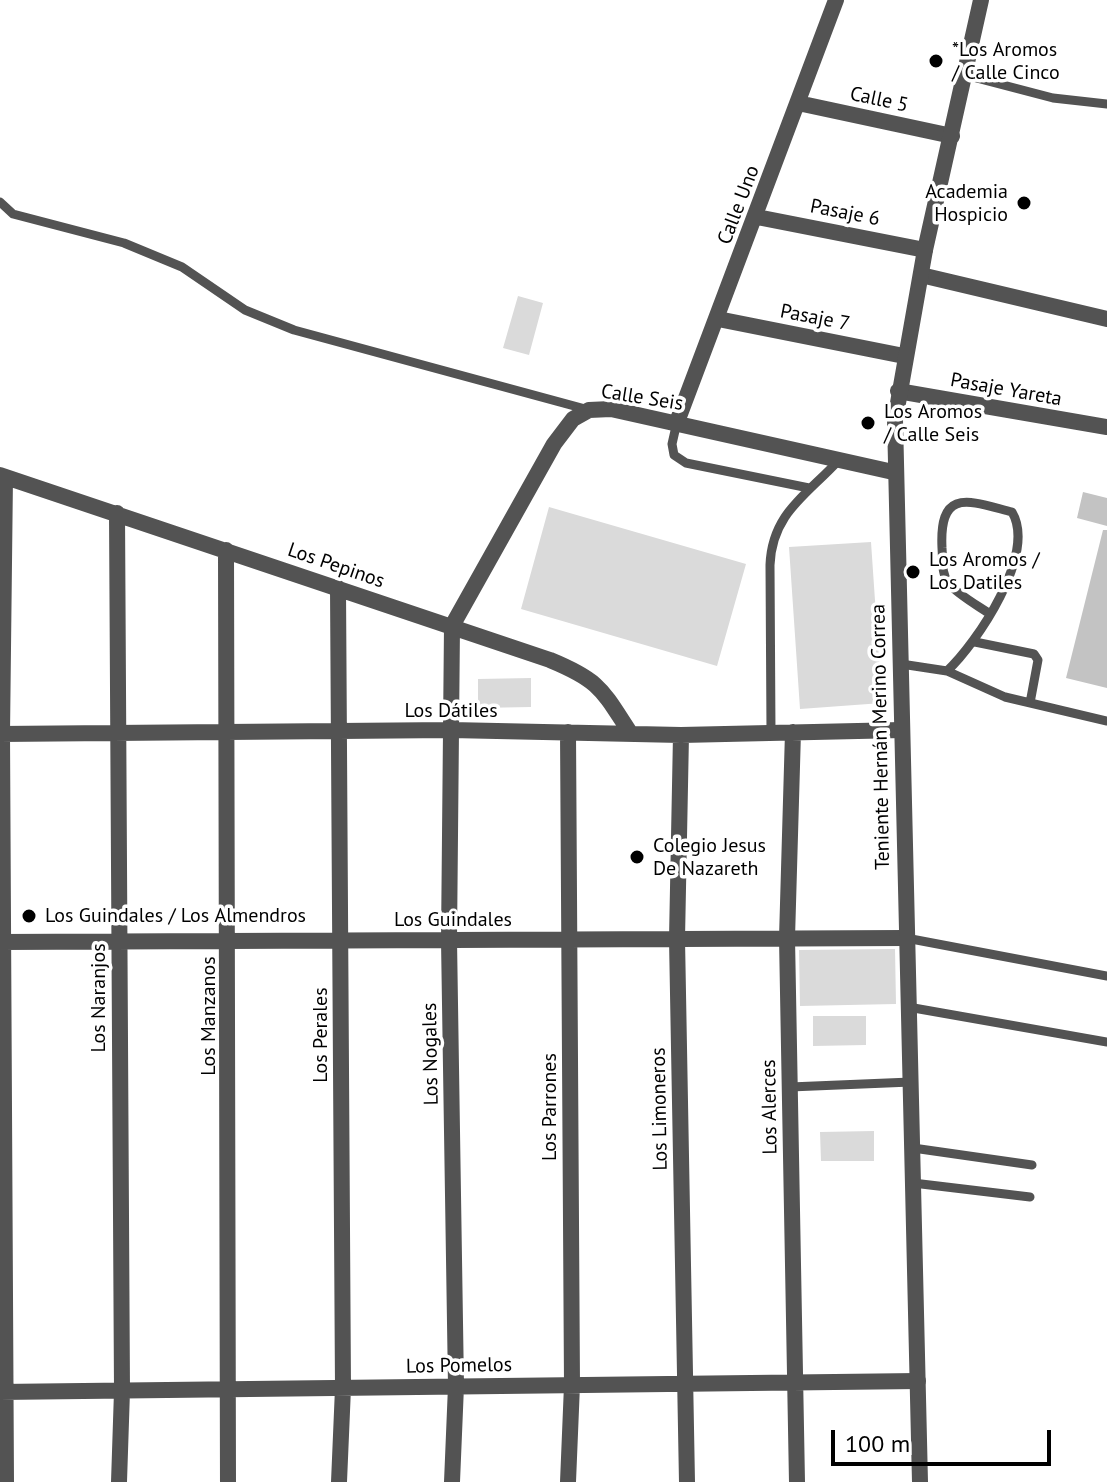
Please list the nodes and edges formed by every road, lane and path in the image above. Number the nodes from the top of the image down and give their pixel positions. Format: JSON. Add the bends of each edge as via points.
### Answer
{"nodes":[{"id":1,"x":836,"y":0,"type":"edge"},
{"id":2,"x":981,"y":0,"type":"edge"},
{"id":3,"x":965,"y":75,"type":"junction"},
{"id":4,"x":798,"y":103,"type":"junction"},
{"id":5,"x":1107,"y":104,"type":"edge"},
{"id":6,"x":952,"y":136,"type":"junction"},
{"id":7,"x":0,"y":202,"type":"edge"},
{"id":8,"x":757,"y":217,"type":"junction"},
{"id":9,"x":925,"y":250,"type":"junction"},
{"id":10,"x":921,"y":275,"type":"junction"},
{"id":11,"x":718,"y":319,"type":"junction"},
{"id":12,"x":1107,"y":319,"type":"edge"},
{"id":13,"x":904,"y":356,"type":"junction"},
{"id":14,"x":898,"y":391,"type":"junction"},
{"id":15,"x":589,"y":410,"type":"junction"},
{"id":16,"x":677,"y":422,"type":"junction"},
{"id":17,"x":1107,"y":427,"type":"edge"},
{"id":18,"x":839,"y":460,"type":"junction"},
{"id":19,"x":893,"y":472,"type":"junction"},
{"id":20,"x":3,"y":476,"type":"edge"},
{"id":21,"x":809,"y":488,"type":"junction"},
{"id":22,"x":117,"y":513,"type":"junction"},
{"id":23,"x":226,"y":550,"type":"junction"},
{"id":24,"x":338,"y":588,"type":"junction"},
{"id":25,"x":990,"y":614,"type":"junction"},
{"id":26,"x":452,"y":626,"type":"junction"},
{"id":27,"x":975,"y":642,"type":"junction"},
{"id":28,"x":901,"y":664,"type":"junction"},
{"id":29,"x":947,"y":671,"type":"junction"},
{"id":30,"x":1030,"y":703,"type":"junction"},
{"id":31,"x":1107,"y":721,"type":"edge"},
{"id":32,"x":451,"y":730,"type":"junction"},
{"id":33,"x":902,"y":730,"type":"junction"},
{"id":34,"x":339,"y":731,"type":"junction"},
{"id":35,"x":227,"y":732,"type":"junction"},
{"id":36,"x":568,"y":732,"type":"junction"},
{"id":37,"x":793,"y":732,"type":"junction"},
{"id":38,"x":118,"y":733,"type":"junction"},
{"id":39,"x":771,"y":733,"type":"junction"},
{"id":40,"x":1,"y":734,"type":"edge"},
{"id":41,"x":631,"y":734,"type":"junction"},
{"id":42,"x":681,"y":735,"type":"junction"},
{"id":43,"x":787,"y":938,"type":"junction"},
{"id":44,"x":906,"y":938,"type":"junction"},
{"id":45,"x":569,"y":939,"type":"junction"},
{"id":46,"x":677,"y":939,"type":"junction"},
{"id":47,"x":449,"y":940,"type":"junction"},
{"id":48,"x":228,"y":941,"type":"junction"},
{"id":49,"x":340,"y":941,"type":"junction"},
{"id":50,"x":2,"y":942,"type":"edge"},
{"id":51,"x":119,"y":942,"type":"junction"},
{"id":52,"x":1107,"y":976,"type":"edge"},
{"id":53,"x":908,"y":1007,"type":"junction"},
{"id":54,"x":1107,"y":1042,"type":"edge"},
{"id":55,"x":911,"y":1082,"type":"junction"},
{"id":56,"x":790,"y":1087,"type":"junction"},
{"id":57,"x":913,"y":1148,"type":"junction"},
{"id":58,"x":1032,"y":1165,"type":"dead end"},
{"id":59,"x":913,"y":1183,"type":"junction"},
{"id":60,"x":1030,"y":1197,"type":"dead end"},
{"id":61,"x":918,"y":1381,"type":"junction"},
{"id":62,"x":795,"y":1382,"type":"junction"},
{"id":63,"x":685,"y":1384,"type":"junction"},
{"id":64,"x":572,"y":1385,"type":"junction"},
{"id":65,"x":456,"y":1386,"type":"junction"},
{"id":66,"x":343,"y":1388,"type":"junction"},
{"id":67,"x":231,"y":1389,"type":"junction"},
{"id":68,"x":122,"y":1391,"type":"junction"},
{"id":69,"x":3,"y":1392,"type":"edge"},
{"id":70,"x":6,"y":1482,"type":"edge"},
{"id":71,"x":119,"y":1482,"type":"edge"},
{"id":72,"x":228,"y":1482,"type":"edge"},
{"id":73,"x":339,"y":1482,"type":"edge"},
{"id":74,"x":452,"y":1482,"type":"edge"},
{"id":75,"x":568,"y":1482,"type":"edge"},
{"id":76,"x":687,"y":1482,"type":"edge"},
{"id":77,"x":797,"y":1482,"type":"edge"},
{"id":78,"x":920,"y":1482,"type":"edge"}],
"edges":[{"from":1,"to":4,"type":"street","name":"Calle Uno"},
{"from":2,"to":3,"type":"street","name":"Teniente Hernán Merino Correa"},
{"from":3,"to":5,"type":"lane","via":[[1053,98]]},
{"from":3,"to":6,"type":"street","name":"Teniente Hernán Merino Correa"},
{"from":4,"to":6,"type":"street","name":"Calle 5"},
{"from":4,"to":8,"type":"street","name":"Calle Uno"},
{"from":6,"to":9,"type":"street","name":"Teniente Hernán Merino Correa"},
{"from":7,"to":15,"type":"lane","via":[[13,214],[124,243],[182,267],[245,310],[294,330]]},
{"from":8,"to":9,"type":"street","name":"Pasaje 6"},
{"from":8,"to":11,"type":"street","name":"Calle Uno"},
{"from":9,"to":10,"type":"street","name":"Teniente Hernán Merino Correa"},
{"from":10,"to":12,"type":"street"},
{"from":10,"to":13,"type":"street","name":"Teniente Hernán Merino Correa"},
{"from":11,"to":13,"type":"street","name":"Pasaje 7"},
{"from":11,"to":16,"type":"street","name":"Calle Uno"},
{"from":13,"to":14,"type":"street","name":"Teniente Hernán Merino Correa"},
{"from":14,"to":17,"type":"street","name":"Pasaje Yareta"},
{"from":14,"to":19,"type":"street","name":"Teniente Hernán Merino Correa"},
{"from":15,"to":16,"type":"street","name":"Calle Seis"},
{"from":15,"to":26,"type":"street","name":"Calle Seis","via":[[573,419],[554,444]]},
{"from":16,"to":18,"type":"street","name":"Calle Seis"},
{"from":16,"to":21,"type":"lane","via":[[674,455],[686,463]]},
{"from":18,"to":19,"type":"street","name":"Calle Seis"},
{"from":18,"to":21,"type":"lane"},
{"from":19,"to":28,"type":"street","name":"Teniente Hernán Merino Correa"},
{"from":20,"to":22,"type":"street","name":"Los Pepinos"},
{"from":20,"to":40,"type":"street"},
{"from":21,"to":39,"type":"lane","via":[[783,515],[770,552]]},
{"from":22,"to":23,"type":"street","name":"Los Pepinos"},
{"from":22,"to":38,"type":"street","name":"Los Naranjos"},
{"from":23,"to":24,"type":"street","name":"Los Pepinos"},
{"from":23,"to":35,"type":"street","name":"Los Manzanos"},
{"from":24,"to":26,"type":"street","name":"Los Pepinos"},
{"from":24,"to":34,"type":"street","name":"Los Perales"},
{"from":25,"to":25,"type":"lane","via":[[955,589],[943,572],[941,522],[959,502],[1012,512],[1017,521],[1009,575]]},
{"from":25,"to":27,"type":"lane"},
{"from":26,"to":32,"type":"street","name":"Los Nogales"},
{"from":26,"to":41,"type":"street","name":"Los Pepinos","via":[[587,675]]},
{"from":27,"to":29,"type":"lane"},
{"from":27,"to":30,"type":"lane","via":[[1034,654],[1038,660]]},
{"from":28,"to":29,"type":"lane"},
{"from":28,"to":33,"type":"street","name":"Teniente Hernán Merino Correa"},
{"from":29,"to":30,"type":"lane"},
{"from":30,"to":31,"type":"lane"},
{"from":32,"to":34,"type":"street","name":"Los Dátiles"},
{"from":32,"to":36,"type":"street","name":"Los Dátiles"},
{"from":32,"to":47,"type":"street","name":"Los Nogales"},
{"from":33,"to":37,"type":"street","name":"Los Dátiles"},
{"from":33,"to":44,"type":"street","name":"Teniente Hernán Merino Correa"},
{"from":34,"to":35,"type":"street","name":"Los Dátiles"},
{"from":34,"to":49,"type":"street","name":"Los Perales"},
{"from":35,"to":38,"type":"street","name":"Los Dátiles"},
{"from":35,"to":48,"type":"street","name":"Los Manzanos"},
{"from":36,"to":41,"type":"street","name":"Los Dátiles"},
{"from":36,"to":45,"type":"street","name":"Los Parrones"},
{"from":37,"to":39,"type":"street","name":"Los Dátiles"},
{"from":37,"to":43,"type":"street","name":"Los Alerces"},
{"from":38,"to":40,"type":"street","name":"Los Dátiles"},
{"from":38,"to":51,"type":"street","name":"Los Naranjos"},
{"from":39,"to":42,"type":"street","name":"Los Dátiles"},
{"from":40,"to":50,"type":"street"},
{"from":41,"to":42,"type":"street","name":"Los Dátiles"},
{"from":42,"to":46,"type":"street","name":"Los Limoneros"},
{"from":43,"to":44,"type":"street","name":"Los Guindales"},
{"from":43,"to":46,"type":"street","name":"Los Guindales"},
{"from":43,"to":56,"type":"street","name":"Los Alerces"},
{"from":44,"to":52,"type":"lane"},
{"from":44,"to":53,"type":"street","name":"Teniente Hernán Merino Correa"},
{"from":45,"to":46,"type":"street","name":"Los Guindales"},
{"from":45,"to":47,"type":"street","name":"Los Guindales"},
{"from":45,"to":64,"type":"street","name":"Los Parrones"},
{"from":46,"to":63,"type":"street","name":"Los Limoneros"},
{"from":47,"to":49,"type":"street","name":"Los Guindales"},
{"from":47,"to":65,"type":"street","name":"Los Nogales"},
{"from":48,"to":49,"type":"street","name":"Los Guindales"},
{"from":48,"to":51,"type":"street","name":"Los Guindales"},
{"from":48,"to":67,"type":"street","name":"Los Manzanos"},
{"from":49,"to":66,"type":"street","name":"Los Perales"},
{"from":50,"to":51,"type":"street","name":"Los Guindales"},
{"from":50,"to":69,"type":"street"},
{"from":51,"to":68,"type":"street","name":"Los Naranjos"},
{"from":53,"to":54,"type":"lane"},
{"from":53,"to":55,"type":"street","name":"Teniente Hernán Merino Correa"},
{"from":55,"to":56,"type":"lane"},
{"from":55,"to":57,"type":"street","name":"Teniente Hernán Merino Correa"},
{"from":56,"to":62,"type":"street","name":"Los Alerces"},
{"from":57,"to":58,"type":"lane"},
{"from":57,"to":59,"type":"street","name":"Teniente Hernán Merino Correa"},
{"from":59,"to":60,"type":"lane"},
{"from":59,"to":61,"type":"street","name":"Teniente Hernán Merino Correa"},
{"from":61,"to":62,"type":"street","name":"Los Pomelos"},
{"from":61,"to":78,"type":"street","name":"Teniente Hernán Merino Correa"},
{"from":62,"to":63,"type":"street","name":"Los Pomelos"},
{"from":62,"to":77,"type":"street","name":"Los Alerces"},
{"from":63,"to":64,"type":"street","name":"Los Pomelos"},
{"from":63,"to":76,"type":"street","name":"Los Limoneros"},
{"from":64,"to":65,"type":"street","name":"Los Pomelos"},
{"from":64,"to":75,"type":"street","name":"Los Parrones"},
{"from":65,"to":66,"type":"street","name":"Los Pomelos"},
{"from":65,"to":74,"type":"street","name":"Los Nogales"},
{"from":66,"to":67,"type":"street","name":"Los Pomelos"},
{"from":66,"to":73,"type":"street","name":"Los Perales"},
{"from":67,"to":68,"type":"street","name":"Los Pomelos"},
{"from":67,"to":72,"type":"street","name":"Los Manzanos"},
{"from":68,"to":69,"type":"street","name":"Los Pomelos"},
{"from":68,"to":71,"type":"street","name":"Los Naranjos"},
{"from":69,"to":70,"type":"street"}]}
